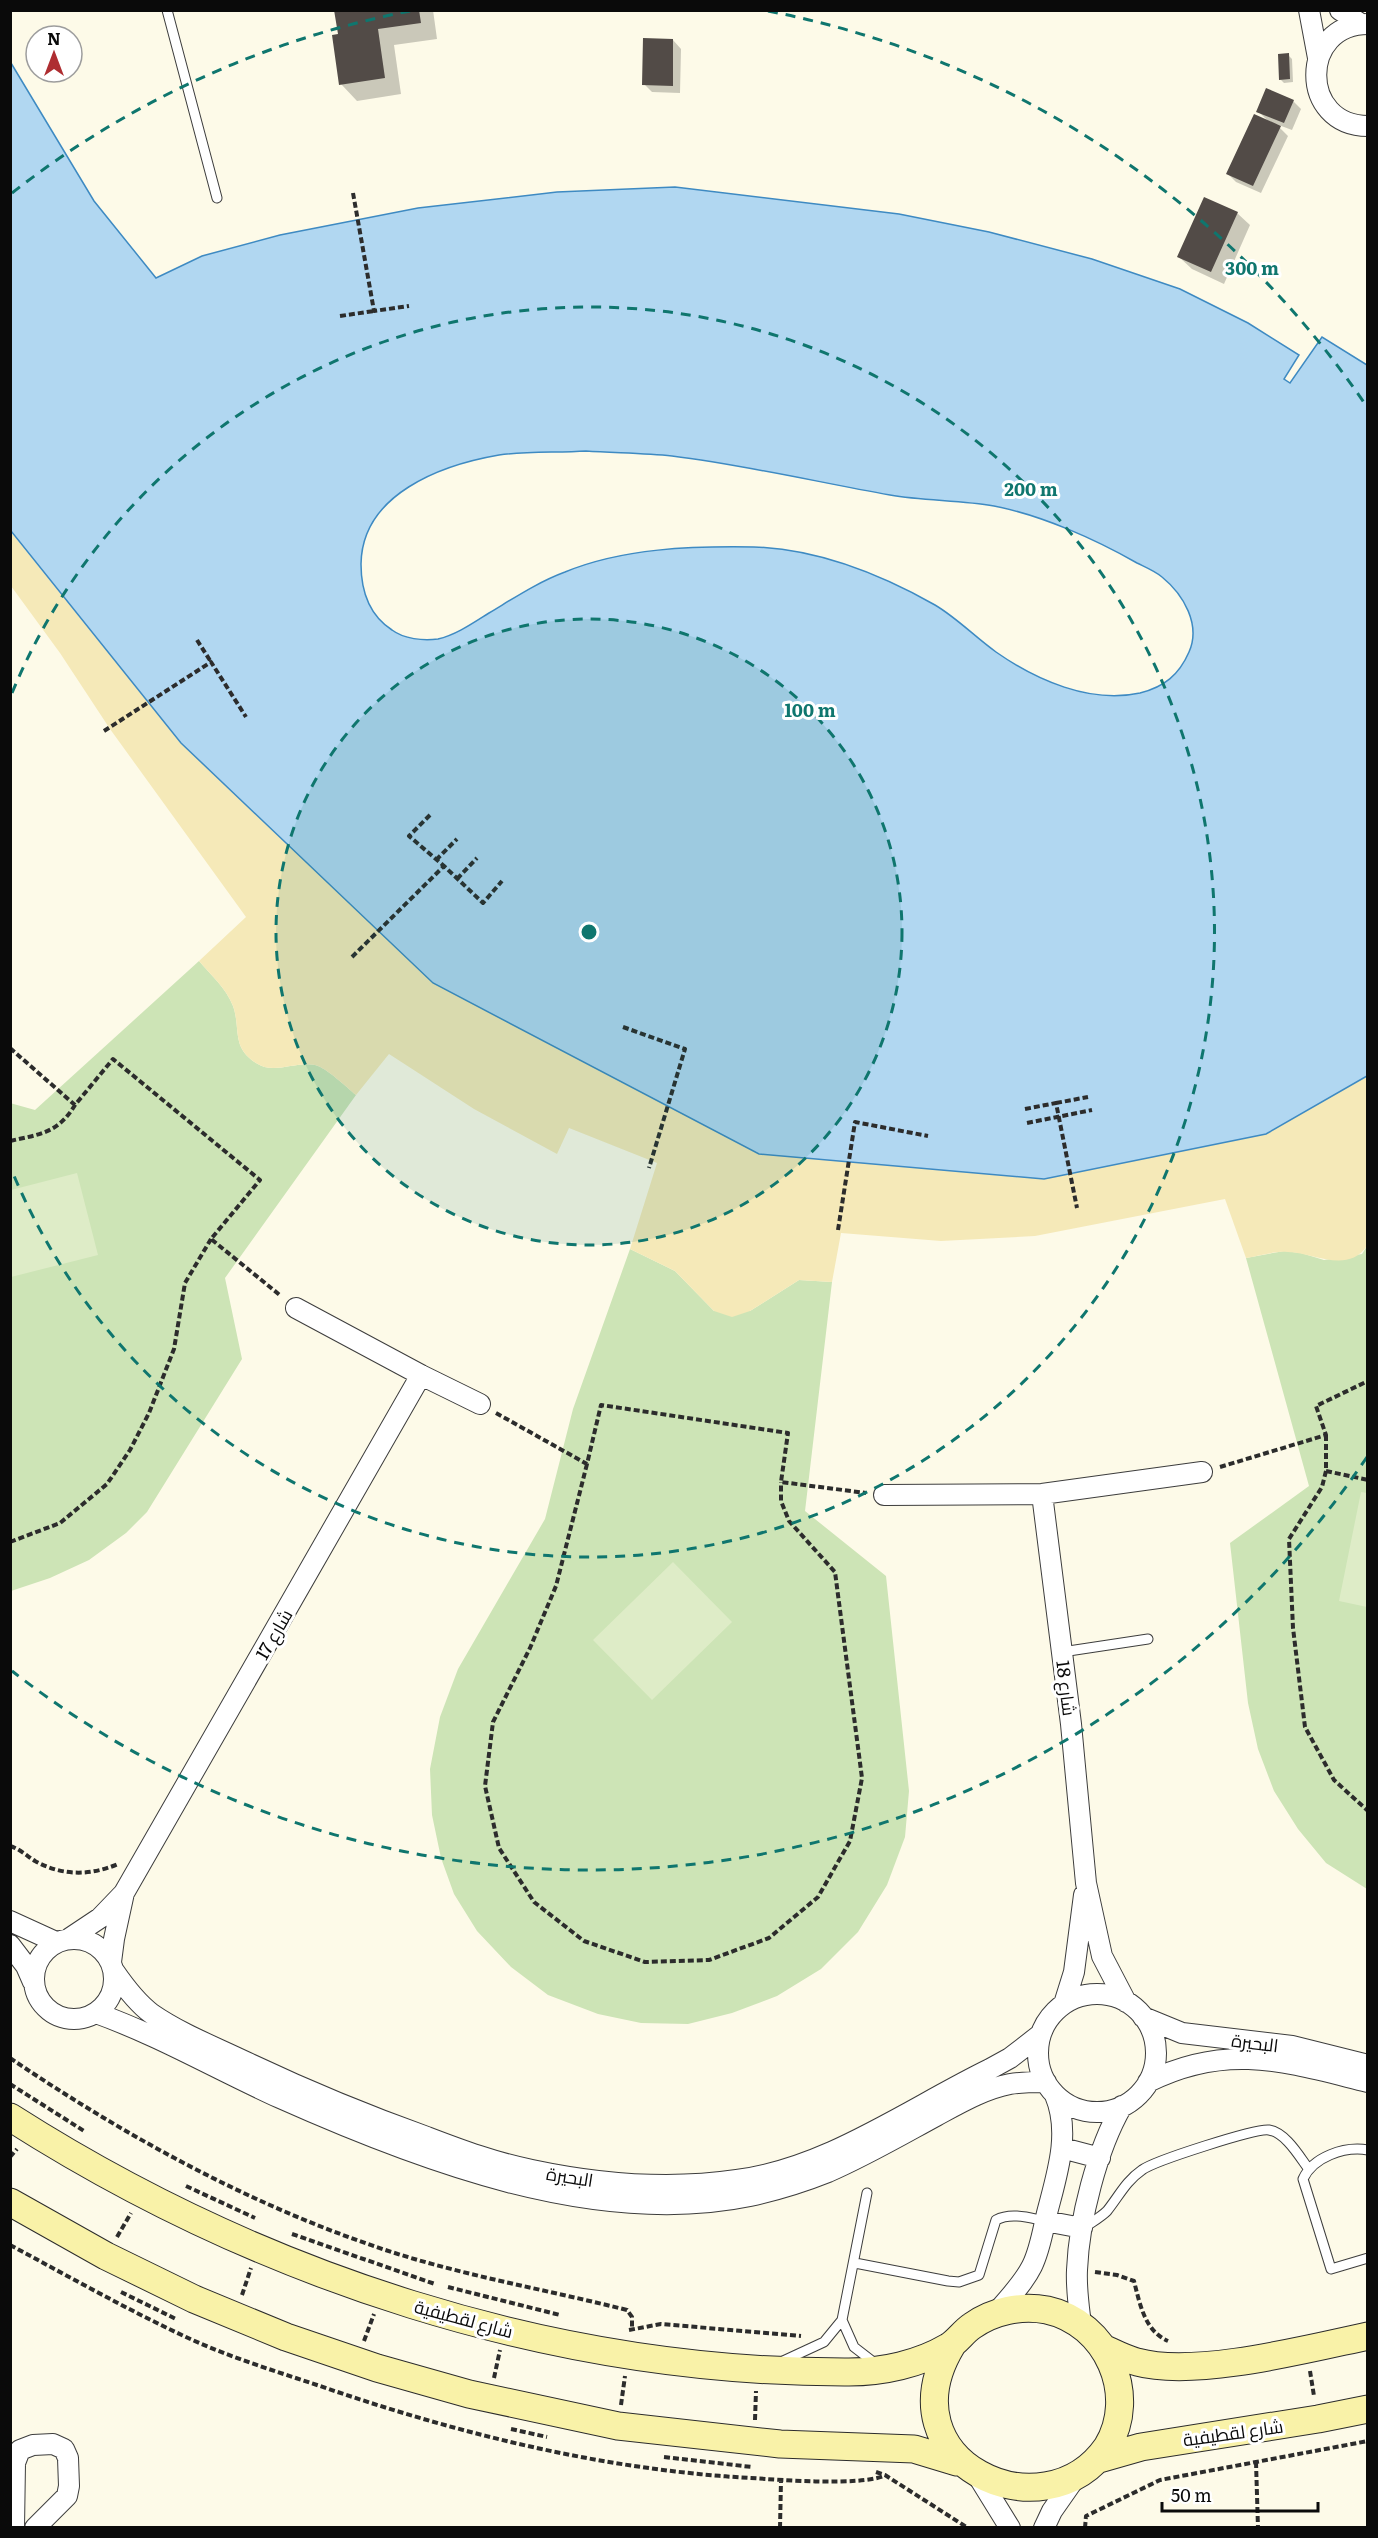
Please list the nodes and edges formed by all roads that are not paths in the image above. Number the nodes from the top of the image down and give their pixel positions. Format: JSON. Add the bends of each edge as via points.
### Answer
{"nodes":[{"id":1,"x":167,"y":10,"type":"edge"},
{"id":2,"x":1309,"y":10,"type":"edge"},
{"id":3,"x":1340,"y":10,"type":"edge"},
{"id":4,"x":1364,"y":24,"type":"edge"},
{"id":5,"x":1318,"y":58,"type":"junction"},
{"id":6,"x":1368,"y":126,"type":"edge"},
{"id":7,"x":217,"y":198,"type":"dead end"},
{"id":8,"x":296,"y":1308,"type":"road end"},
{"id":9,"x":421,"y":1375,"type":"junction"},
{"id":10,"x":480,"y":1404,"type":"road end"},
{"id":11,"x":1202,"y":1472,"type":"road end"},
{"id":12,"x":1042,"y":1494,"type":"junction"},
{"id":13,"x":884,"y":1495,"type":"road end"},
{"id":14,"x":1148,"y":1639,"type":"dead end"},
{"id":15,"x":1062,"y":1652,"type":"junction"},
{"id":16,"x":1086,"y":1883,"type":"junction"},
{"id":17,"x":124,"y":1893,"type":"junction"},
{"id":18,"x":10,"y":1921,"type":"edge"},
{"id":19,"x":63,"y":1940,"type":"junction"},
{"id":20,"x":10,"y":1945,"type":"edge"},
{"id":21,"x":113,"y":1967,"type":"junction"},
{"id":22,"x":33,"y":1982,"type":"junction"},
{"id":23,"x":1126,"y":2002,"type":"junction"},
{"id":24,"x":1064,"y":2004,"type":"junction"},
{"id":25,"x":96,"y":2013,"type":"junction"},
{"id":26,"x":1143,"y":2017,"type":"junction"},
{"id":27,"x":1041,"y":2034,"type":"junction"},
{"id":28,"x":1368,"y":2065,"type":"edge"},
{"id":29,"x":1148,"y":2082,"type":"junction"},
{"id":30,"x":1368,"y":2082,"type":"edge"},
{"id":31,"x":1051,"y":2088,"type":"junction"},
{"id":32,"x":307,"y":2100,"type":"junction"},
{"id":33,"x":1122,"y":2106,"type":"junction"},
{"id":34,"x":10,"y":2117,"type":"edge"},
{"id":35,"x":871,"y":2140,"type":"junction"},
{"id":36,"x":1062,"y":2148,"type":"junction"},
{"id":37,"x":1368,"y":2150,"type":"edge"},
{"id":38,"x":1100,"y":2158,"type":"junction"},
{"id":39,"x":1308,"y":2168,"type":"junction"},
{"id":40,"x":867,"y":2193,"type":"dead end"},
{"id":41,"x":10,"y":2202,"type":"edge"},
{"id":42,"x":1045,"y":2221,"type":"junction"},
{"id":43,"x":1082,"y":2228,"type":"junction"},
{"id":44,"x":1368,"y":2258,"type":"edge"},
{"id":45,"x":855,"y":2263,"type":"junction"},
{"id":46,"x":995,"y":2314,"type":"junction"},
{"id":47,"x":842,"y":2320,"type":"junction"},
{"id":48,"x":1082,"y":2325,"type":"junction"},
{"id":49,"x":1366,"y":2334,"type":"edge"},
{"id":50,"x":952,"y":2345,"type":"junction"},
{"id":51,"x":1103,"y":2348,"type":"junction"},
{"id":52,"x":764,"y":2369,"type":"junction"},
{"id":53,"x":883,"y":2369,"type":"junction"},
{"id":54,"x":1368,"y":2409,"type":"edge"},
{"id":55,"x":1099,"y":2459,"type":"junction"},
{"id":56,"x":957,"y":2462,"type":"junction"},
{"id":57,"x":981,"y":2481,"type":"junction"},
{"id":58,"x":1073,"y":2481,"type":"junction"},
{"id":59,"x":14,"y":2528,"type":"edge"},
{"id":60,"x":35,"y":2528,"type":"edge"},
{"id":61,"x":1010,"y":2528,"type":"edge"},
{"id":62,"x":1044,"y":2528,"type":"edge"}],
"edges":[{"from":1,"to":7,"type":"lane"},
{"from":2,"to":5,"type":"street"},
{"from":3,"to":4,"type":"street"},
{"from":4,"to":5,"type":"street","via":[[1340,32]]},
{"from":5,"to":6,"type":"street","via":[[1316,81],[1323,103],[1339,119]]},
{"from":8,"to":9,"type":"street"},
{"from":9,"to":10,"type":"street"},
{"from":9,"to":17,"type":"street","name":"شارع 17"},
{"from":11,"to":12,"type":"street"},
{"from":12,"to":13,"type":"street"},
{"from":12,"to":15,"type":"street","name":"شارع 18"},
{"from":14,"to":15,"type":"lane"},
{"from":15,"to":16,"type":"street","name":"شارع 18"},
{"from":16,"to":23,"type":"street","name":"شارع 18","via":[[1102,1956]]},
{"from":16,"to":24,"type":"street","name":"شارع 18","via":[[1074,1972]]},
{"from":17,"to":19,"type":"street","name":"شارع 17","via":[[100,1918]]},
{"from":17,"to":21,"type":"street","name":"شارع 17"},
{"from":18,"to":19,"type":"street"},
{"from":19,"to":21,"type":"street","via":[[80,1939],[99,1947]]},
{"from":19,"to":22,"type":"street","via":[[42,1954]]},
{"from":20,"to":22,"type":"street"},
{"from":21,"to":25,"type":"street","via":[[113,1991]]},
{"from":21,"to":32,"type":"street","name":"البحيرة","via":[[125,1987],[151,2013]]},
{"from":22,"to":25,"type":"street","via":[[40,2001],[56,2015],[76,2019]]},
{"from":23,"to":24,"type":"street","via":[[1088,1995]]},
{"from":23,"to":26,"type":"street"},
{"from":24,"to":27,"type":"street"},
{"from":25,"to":32,"type":"street","name":"البحيرة"},
{"from":26,"to":28,"type":"street","name":"البحيرة","via":[[1182,2033],[1271,2043]]},
{"from":26,"to":29,"type":"street","via":[[1156,2049]]},
{"from":27,"to":31,"type":"street","via":[[1040,2067]]},
{"from":27,"to":35,"type":"street","name":"البحيرة","via":[[1010,2058]]},
{"from":29,"to":30,"type":"street","name":"البحيرة","via":[[1186,2066],[1243,2057]]},
{"from":29,"to":33,"type":"street"},
{"from":31,"to":33,"type":"street","via":[[1070,2105],[1086,2111]]},
{"from":31,"to":35,"type":"street","name":"البحيرة","via":[[1013,2084],[984,2092]]},
{"from":31,"to":36,"type":"street","via":[[1062,2120]]},
{"from":32,"to":35,"type":"street","name":"البحيرة","via":[[591,2188],[738,2180]]},
{"from":33,"to":38,"type":"street"},
{"from":34,"to":52,"type":"street","name":"شارع لقطيفية","via":[[142,2193],[259,2249],[381,2294],[442,2314],[563,2343],[630,2342],[719,2367]]},
{"from":36,"to":38,"type":"street"},
{"from":36,"to":42,"type":"street"},
{"from":37,"to":39,"type":"lane","via":[[1355,2148],[1316,2161]]},
{"from":38,"to":43,"type":"street"},
{"from":39,"to":43,"type":"lane","via":[[1281,2136],[1269,2130],[1249,2134],[1145,2167],[1128,2181],[1106,2212]]},
{"from":39,"to":44,"type":"lane","via":[[1303,2179],[1331,2269]]},
{"from":40,"to":45,"type":"lane"},
{"from":41,"to":56,"type":"street","via":[[106,2256],[286,2337],[489,2398],[618,2426],[754,2441],[914,2449]]},
{"from":42,"to":43,"type":"street"},
{"from":42,"to":45,"type":"lane","via":[[1023,2216],[996,2220],[979,2275],[959,2282]]},
{"from":42,"to":46,"type":"street","via":[[1032,2266]]},
{"from":43,"to":48,"type":"street","via":[[1077,2270]]},
{"from":45,"to":47,"type":"lane"},
{"from":46,"to":48,"type":"street","via":[[1022,2309],[1048,2311]]},
{"from":46,"to":50,"type":"street","via":[[971,2326]]},
{"from":47,"to":52,"type":"lane","via":[[824,2342]]},
{"from":47,"to":53,"type":"lane","via":[[854,2347]]},
{"from":48,"to":51,"type":"street"},
{"from":49,"to":51,"type":"street","via":[[1221,2363],[1167,2366],[1138,2363]]},
{"from":50,"to":53,"type":"street","name":"شارع لقطيفية","via":[[912,2363]]},
{"from":50,"to":56,"type":"street","via":[[938,2374],[934,2405],[940,2435]]},
{"from":51,"to":55,"type":"street","via":[[1117,2378],[1120,2412],[1109,2445]]},
{"from":52,"to":53,"type":"street","name":"شارع لقطيفية","via":[[853,2373]]},
{"from":54,"to":55,"type":"street","name":"شارع لقطيفية","via":[[1141,2447]]},
{"from":55,"to":58,"type":"street"},
{"from":56,"to":57,"type":"street"},
{"from":57,"to":58,"type":"street","via":[[1017,2493],[1055,2489]]},
{"from":57,"to":61,"type":"street"},
{"from":58,"to":62,"type":"street"},
{"from":59,"to":60,"type":"street","via":[[17,2455],[33,2445],[53,2444],[64,2449],[68,2458],[67,2496]]}]}
